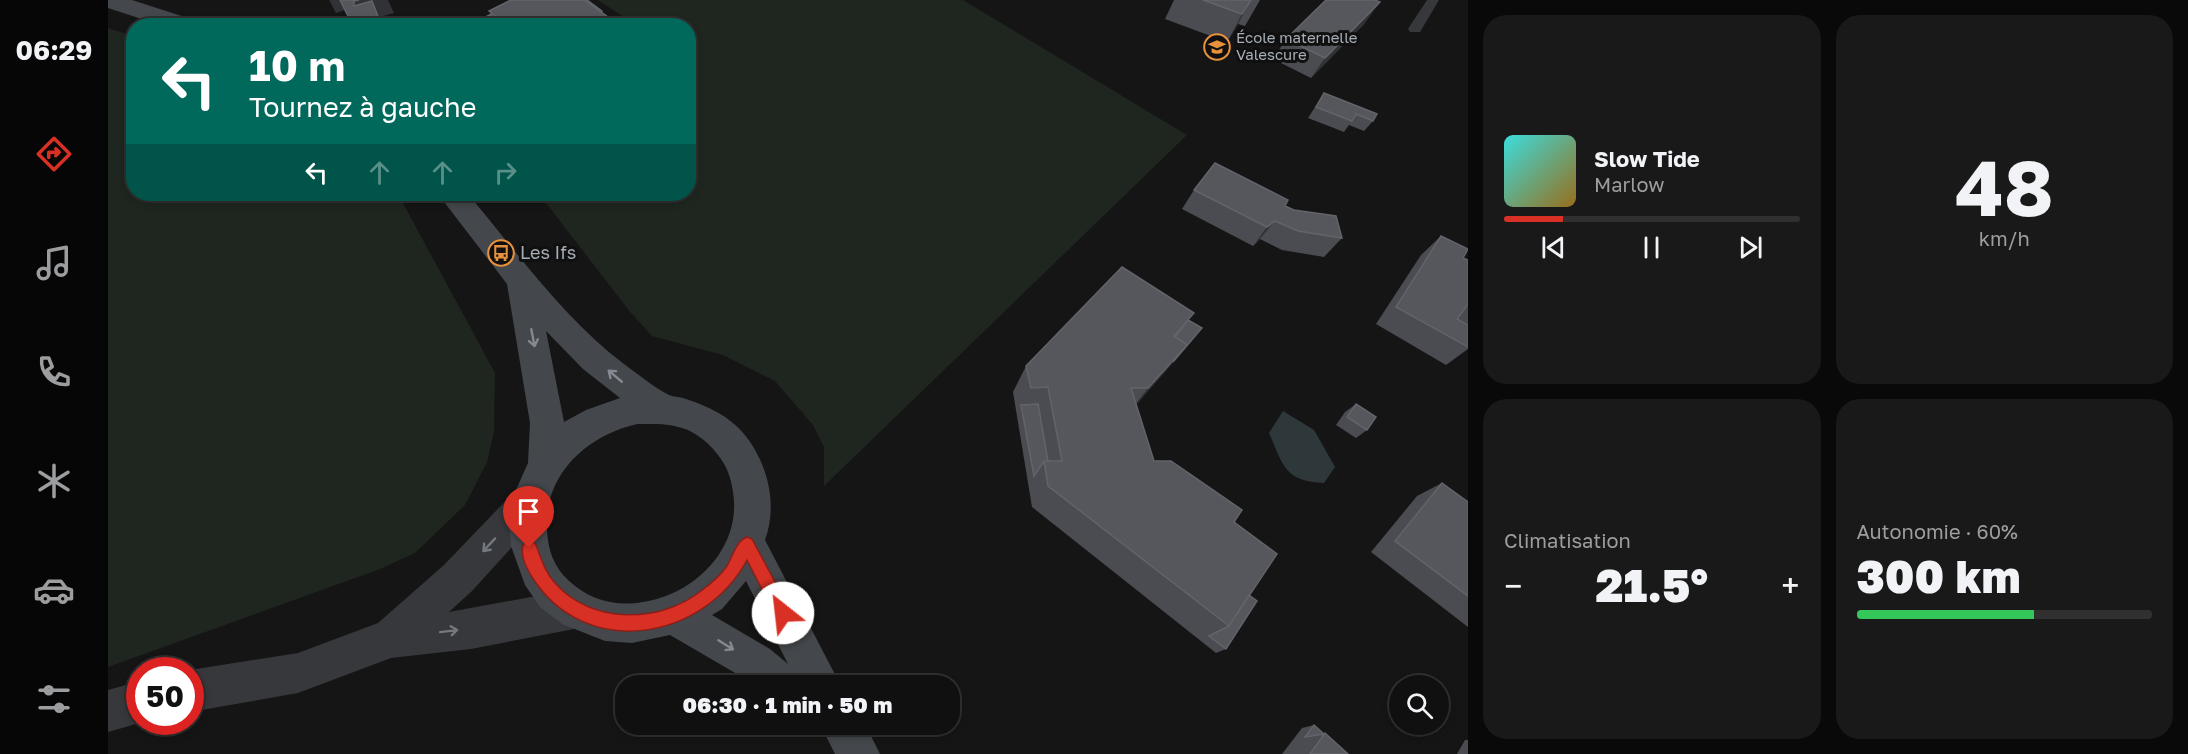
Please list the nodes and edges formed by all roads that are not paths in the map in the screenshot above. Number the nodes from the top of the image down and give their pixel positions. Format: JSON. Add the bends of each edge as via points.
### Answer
{"nodes":[{"id":1,"x":108,"y":0,"type":"edge"},
{"id":2,"x":1433,"y":0,"type":"edge"},
{"id":3,"x":164,"y":18,"type":"edge"},
{"id":4,"x":1415,"y":29,"type":"dead end"},
{"id":5,"x":458,"y":201,"type":"edge"},
{"id":6,"x":521,"y":281,"type":"junction"},
{"id":7,"x":663,"y":409,"type":"junction"},
{"id":8,"x":546,"y":463,"type":"junction"},
{"id":9,"x":529,"y":502,"type":"junction"},
{"id":10,"x":747,"y":544,"type":"junction"},
{"id":11,"x":574,"y":609,"type":"junction"},
{"id":12,"x":675,"y":615,"type":"junction"},
{"id":13,"x":391,"y":638,"type":"junction"},
{"id":14,"x":770,"y":675,"type":"edge"},
{"id":15,"x":815,"y":675,"type":"edge"},
{"id":16,"x":204,"y":689,"type":"edge"},
{"id":17,"x":126,"y":706,"type":"edge"},
{"id":18,"x":108,"y":711,"type":"edge"}],
"edges":[{"from":1,"to":3,"type":"main road"},
{"from":2,"to":4,"type":"lane"},
{"from":5,"to":6,"type":"main road"},
{"from":7,"to":6,"type":"main road","one_way":true,"via":[[586,352]]},
{"from":6,"to":8,"type":"main road","one_way":true,"via":[[547,423]]},
{"from":7,"to":8,"type":"main road","via":[[637,409],[586,426],[564,442]]},
{"from":7,"to":10,"type":"main road","via":[[712,426],[731,443],[745,464],[753,489],[754,516]]},
{"from":8,"to":9,"type":"main road"},
{"from":9,"to":11,"type":"main road","via":[[526,534],[533,563],[549,589]]},
{"from":9,"to":13,"type":"street","one_way":true,"via":[[458,578]]},
{"from":10,"to":12,"type":"main road","via":[[731,573],[706,598]]},
{"from":10,"to":15,"type":"main road"},
{"from":11,"to":12,"type":"main road","via":[[605,622],[640,623]]},
{"from":13,"to":11,"type":"street","one_way":true,"via":[[471,629]]},
{"from":12,"to":14,"type":"main road","one_way":true},
{"from":13,"to":16,"type":"street","via":[[298,673]]},
{"from":17,"to":18,"type":"street"}]}
